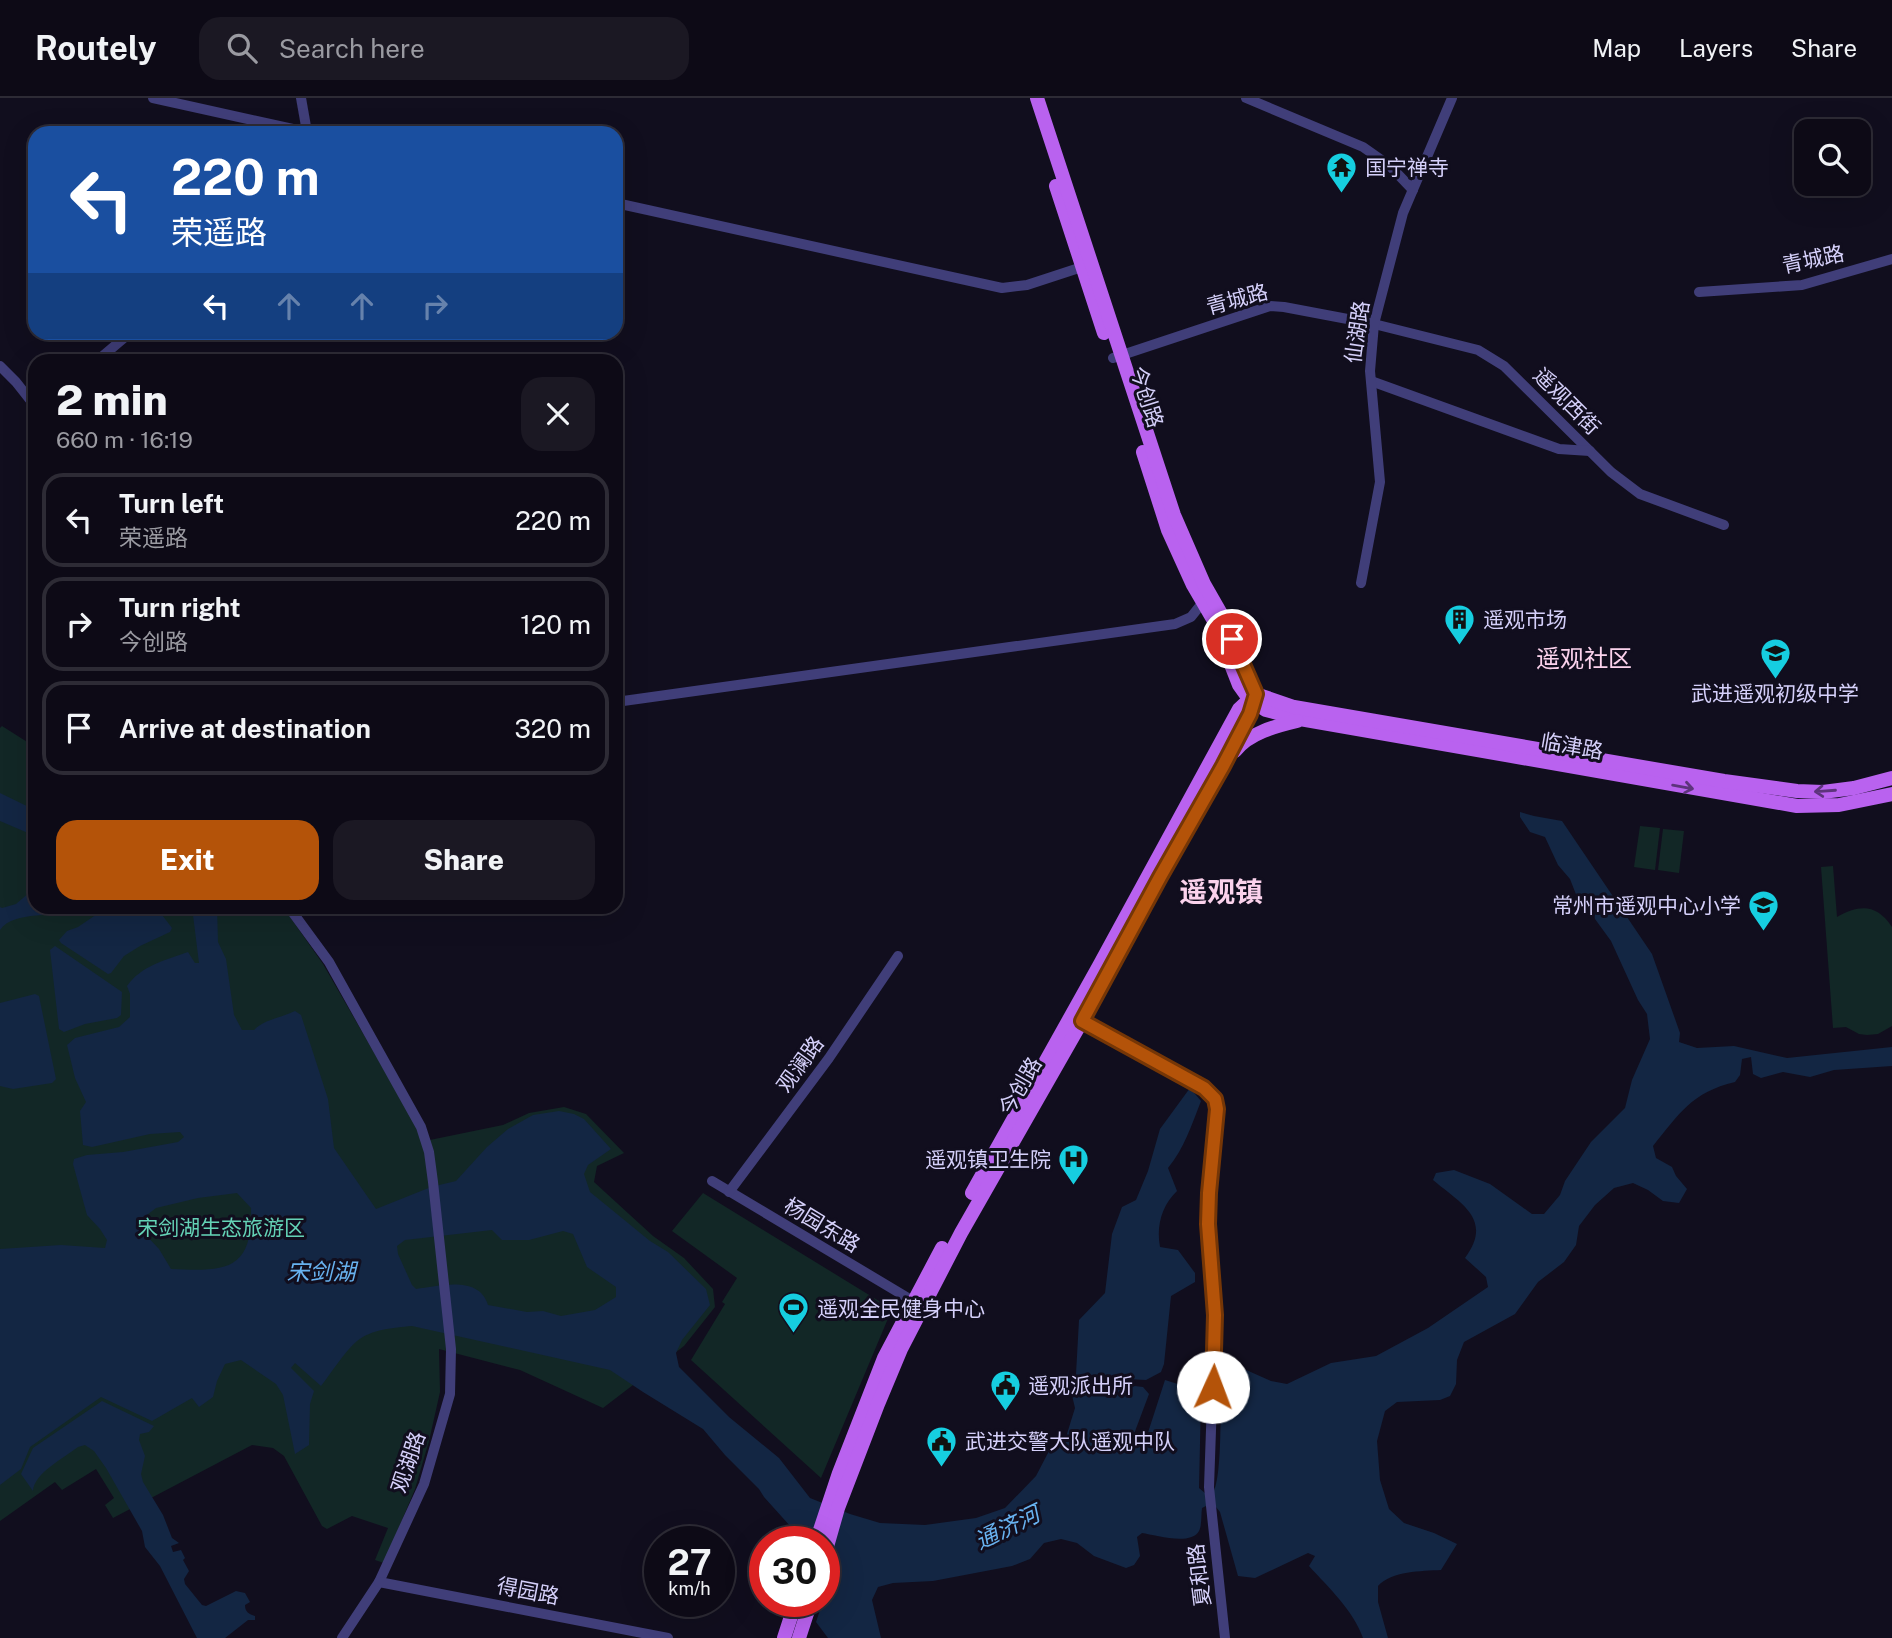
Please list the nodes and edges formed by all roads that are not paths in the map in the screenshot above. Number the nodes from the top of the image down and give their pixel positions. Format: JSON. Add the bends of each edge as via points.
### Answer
{"nodes":[{"id":1,"x":153,"y":98,"type":"edge"},
{"id":2,"x":301,"y":98,"type":"edge"},
{"id":3,"x":1027,"y":98,"type":"edge"},
{"id":4,"x":1037,"y":98,"type":"edge"},
{"id":5,"x":1246,"y":98,"type":"edge"},
{"id":6,"x":1452,"y":98,"type":"edge"},
{"id":7,"x":257,"y":121,"type":"junction"},
{"id":8,"x":256,"y":126,"type":"edge"},
{"id":9,"x":281,"y":126,"type":"edge"},
{"id":10,"x":308,"y":126,"type":"edge"},
{"id":11,"x":1413,"y":190,"type":"junction"},
{"id":12,"x":623,"y":205,"type":"edge"},
{"id":13,"x":1892,"y":259,"type":"edge"},
{"id":14,"x":1082,"y":267,"type":"junction"},
{"id":15,"x":1699,"y":292,"type":"dead end"},
{"id":16,"x":1374,"y":324,"type":"junction"},
{"id":17,"x":122,"y":340,"type":"edge"},
{"id":18,"x":105,"y":354,"type":"edge"},
{"id":19,"x":1117,"y":357,"type":"junction"},
{"id":20,"x":0,"y":366,"type":"edge"},
{"id":21,"x":1370,"y":381,"type":"junction"},
{"id":22,"x":28,"y":397,"type":"edge"},
{"id":23,"x":1590,"y":451,"type":"junction"},
{"id":24,"x":1724,"y":525,"type":"dead end"},
{"id":25,"x":1361,"y":583,"type":"dead end"},
{"id":26,"x":1202,"y":602,"type":"junction"},
{"id":27,"x":1253,"y":698,"type":"junction"},
{"id":28,"x":623,"y":701,"type":"edge"},
{"id":29,"x":1302,"y":719,"type":"junction"},
{"id":30,"x":1223,"y":766,"type":"junction"},
{"id":31,"x":1892,"y":778,"type":"edge"},
{"id":32,"x":1892,"y":794,"type":"edge"},
{"id":33,"x":294,"y":914,"type":"edge"},
{"id":34,"x":898,"y":956,"type":"dead end"},
{"id":35,"x":1082,"y":1021,"type":"junction"},
{"id":36,"x":712,"y":1181,"type":"dead end"},
{"id":37,"x":729,"y":1192,"type":"junction"},
{"id":38,"x":913,"y":1301,"type":"junction"},
{"id":39,"x":833,"y":1506,"type":"junction"},
{"id":40,"x":828,"y":1526,"type":"edge"},
{"id":41,"x":379,"y":1581,"type":"junction"},
{"id":42,"x":790,"y":1617,"type":"edge"},
{"id":43,"x":806,"y":1617,"type":"edge"},
{"id":44,"x":342,"y":1638,"type":"edge"},
{"id":45,"x":668,"y":1638,"type":"edge"},
{"id":46,"x":783,"y":1638,"type":"edge"},
{"id":47,"x":799,"y":1638,"type":"edge"},
{"id":48,"x":1225,"y":1638,"type":"edge"}],
"edges":[{"from":1,"to":7,"type":"street"},
{"from":2,"to":10,"type":"street"},
{"from":3,"to":14,"type":"main road","name":"今创路"},
{"from":4,"to":19,"type":"main road","name":"今创路"},
{"from":5,"to":11,"type":"street","via":[[1363,147]]},
{"from":6,"to":11,"type":"street","name":"仙湖路"},
{"from":7,"to":8,"type":"street"},
{"from":7,"to":9,"type":"street"},
{"from":11,"to":16,"type":"street","name":"仙湖路"},
{"from":12,"to":14,"type":"street","via":[[1002,288]]},
{"from":13,"to":15,"type":"street","name":"青城路","via":[[1802,285]]},
{"from":14,"to":19,"type":"main road","name":"今创路"},
{"from":16,"to":19,"type":"street","name":"青城路","via":[[1270,306]]},
{"from":16,"to":21,"type":"street","name":"仙湖路"},
{"from":16,"to":23,"type":"street","name":"遥观西街","via":[[1478,350],[1504,366]]},
{"from":17,"to":18,"type":"street"},
{"from":19,"to":26,"type":"main road","name":"今创路","via":[[1168,530]]},
{"from":19,"to":27,"type":"main road","name":"今创路","via":[[1174,515],[1224,619]]},
{"from":20,"to":22,"type":"street"},
{"from":21,"to":23,"type":"street","via":[[1559,450]]},
{"from":21,"to":25,"type":"street","name":"仙湖路","via":[[1380,482]]},
{"from":23,"to":24,"type":"street","name":"遥观西街","via":[[1640,494]]},
{"from":26,"to":27,"type":"main road","name":"今创路","via":[[1240,685]]},
{"from":26,"to":28,"type":"street","via":[[1191,617],[1175,624]]},
{"from":27,"to":29,"type":"main road","name":"临津路","via":[[1266,710]]},
{"from":27,"to":30,"type":"main road","name":"今创路"},
{"from":31,"to":27,"type":"main road","name":"临津路","one_way":true,"via":[[1854,788],[1797,791]]},
{"from":27,"to":38,"type":"main road","name":"今创路","via":[[1239,709]]},
{"from":29,"to":30,"type":"main road","via":[[1259,733],[1240,745]]},
{"from":29,"to":32,"type":"main road","name":"临津路","one_way":true,"via":[[1797,806],[1839,805]]},
{"from":30,"to":35,"type":"main road","name":"今创路"},
{"from":33,"to":41,"type":"street","name":"观湖路","via":[[329,962],[421,1127],[433,1182],[451,1349],[450,1394],[424,1484]]},
{"from":34,"to":37,"type":"street","name":"观澜路"},
{"from":35,"to":39,"type":"main road","name":"今创路","via":[[961,1233],[901,1349]]},
{"from":35,"to":48,"type":"street","name":"夏和路","via":[[1204,1088],[1215,1099],[1208,1224],[1215,1315],[1209,1487]]},
{"from":36,"to":37,"type":"street","name":"杨园东路"},
{"from":37,"to":38,"type":"street","name":"杨园东路"},
{"from":38,"to":39,"type":"main road","name":"今创路","via":[[884,1359]]},
{"from":39,"to":40,"type":"main road"},
{"from":41,"to":44,"type":"street","name":"观湖路"},
{"from":41,"to":45,"type":"street","name":"得园路"},
{"from":42,"to":46,"type":"main road"},
{"from":43,"to":47,"type":"main road"}]}
